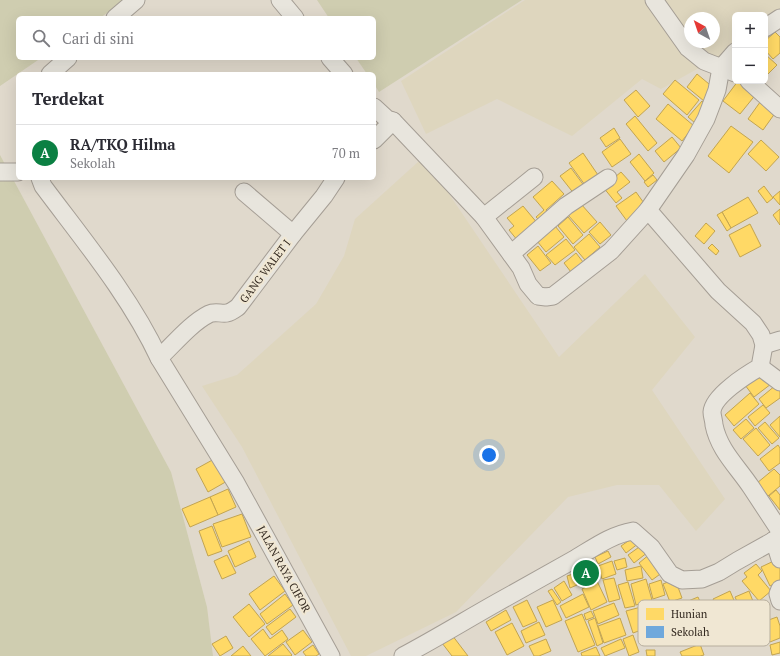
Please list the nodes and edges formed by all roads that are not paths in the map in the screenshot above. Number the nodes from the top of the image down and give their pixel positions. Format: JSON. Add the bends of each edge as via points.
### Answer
{"nodes":[{"id":1,"x":136,"y":0,"type":"edge"},
{"id":2,"x":280,"y":0,"type":"edge"},
{"id":3,"x":654,"y":0,"type":"edge"},
{"id":4,"x":117,"y":16,"type":"edge"},
{"id":5,"x":293,"y":16,"type":"edge"},
{"id":6,"x":780,"y":18,"type":"edge"},
{"id":7,"x":768,"y":26,"type":"edge"},
{"id":8,"x":66,"y":60,"type":"edge"},
{"id":9,"x":332,"y":60,"type":"edge"},
{"id":10,"x":732,"y":60,"type":"edge"},
{"id":11,"x":728,"y":70,"type":"edge"},
{"id":12,"x":52,"y":72,"type":"edge"},
{"id":13,"x":342,"y":72,"type":"edge"},
{"id":14,"x":752,"y":84,"type":"edge"},
{"id":15,"x":376,"y":109,"type":"edge"},
{"id":16,"x":780,"y":109,"type":"edge"},
{"id":17,"x":393,"y":121,"type":"junction"},
{"id":18,"x":376,"y":138,"type":"edge"},
{"id":19,"x":0,"y":172,"type":"edge"},
{"id":20,"x":16,"y":172,"type":"edge"},
{"id":21,"x":534,"y":177,"type":"dead end"},
{"id":22,"x":608,"y":178,"type":"dead end"},
{"id":23,"x":335,"y":180,"type":"edge"},
{"id":24,"x":39,"y":181,"type":"edge"},
{"id":25,"x":244,"y":192,"type":"dead end"},
{"id":26,"x":648,"y":210,"type":"junction"},
{"id":27,"x":484,"y":217,"type":"junction"},
{"id":28,"x":293,"y":234,"type":"junction"},
{"id":29,"x":511,"y":254,"type":"junction"},
{"id":30,"x":780,"y":340,"type":"edge"},
{"id":31,"x":764,"y":345,"type":"junction"},
{"id":32,"x":159,"y":358,"type":"junction"},
{"id":33,"x":760,"y":367,"type":"junction"},
{"id":34,"x":780,"y":382,"type":"edge"},
{"id":35,"x":778,"y":530,"type":"edge"},
{"id":36,"x":780,"y":559,"type":"edge"},
{"id":37,"x":780,"y":589,"type":"edge"},
{"id":38,"x":780,"y":601,"type":"edge"},
{"id":39,"x":329,"y":655,"type":"edge"},
{"id":40,"x":402,"y":656,"type":"edge"}],
"edges":[{"from":1,"to":4,"type":"street"},
{"from":2,"to":5,"type":"street"},
{"from":3,"to":11,"type":"street","via":[[688,48],[704,61]]},
{"from":6,"to":7,"type":"street"},
{"from":8,"to":12,"type":"street"},
{"from":9,"to":13,"type":"street"},
{"from":10,"to":11,"type":"street"},
{"from":11,"to":26,"type":"street","via":[[686,155]]},
{"from":14,"to":16,"type":"street"},
{"from":15,"to":17,"type":"street"},
{"from":17,"to":18,"type":"street"},
{"from":17,"to":27,"type":"street"},
{"from":19,"to":20,"type":"street"},
{"from":21,"to":27,"type":"street"},
{"from":22,"to":29,"type":"street","via":[[566,206]]},
{"from":23,"to":28,"type":"street","name":"GANG WALET I"},
{"from":24,"to":32,"type":"street","name":"JALAN RAYA CIFOR","via":[[104,269],[149,337]]},
{"from":25,"to":28,"type":"street"},
{"from":26,"to":29,"type":"street","via":[[611,251],[553,296],[538,296]]},
{"from":26,"to":31,"type":"street","via":[[718,291],[753,322]]},
{"from":27,"to":29,"type":"street"},
{"from":28,"to":32,"type":"street","name":"GANG WALET I","via":[[238,307],[232,312],[209,314]]},
{"from":30,"to":31,"type":"street"},
{"from":31,"to":33,"type":"street"},
{"from":32,"to":39,"type":"street","name":"JALAN RAYA CIFOR","via":[[236,483]]},
{"from":33,"to":34,"type":"street"},
{"from":33,"to":35,"type":"street","via":[[718,399],[712,412],[716,434],[724,451],[751,486]]},
{"from":35,"to":36,"type":"street"},
{"from":35,"to":40,"type":"street","via":[[719,572],[702,579],[682,580],[670,574],[651,547],[633,531],[623,533]]},
{"from":37,"to":38,"type":"street"}]}
